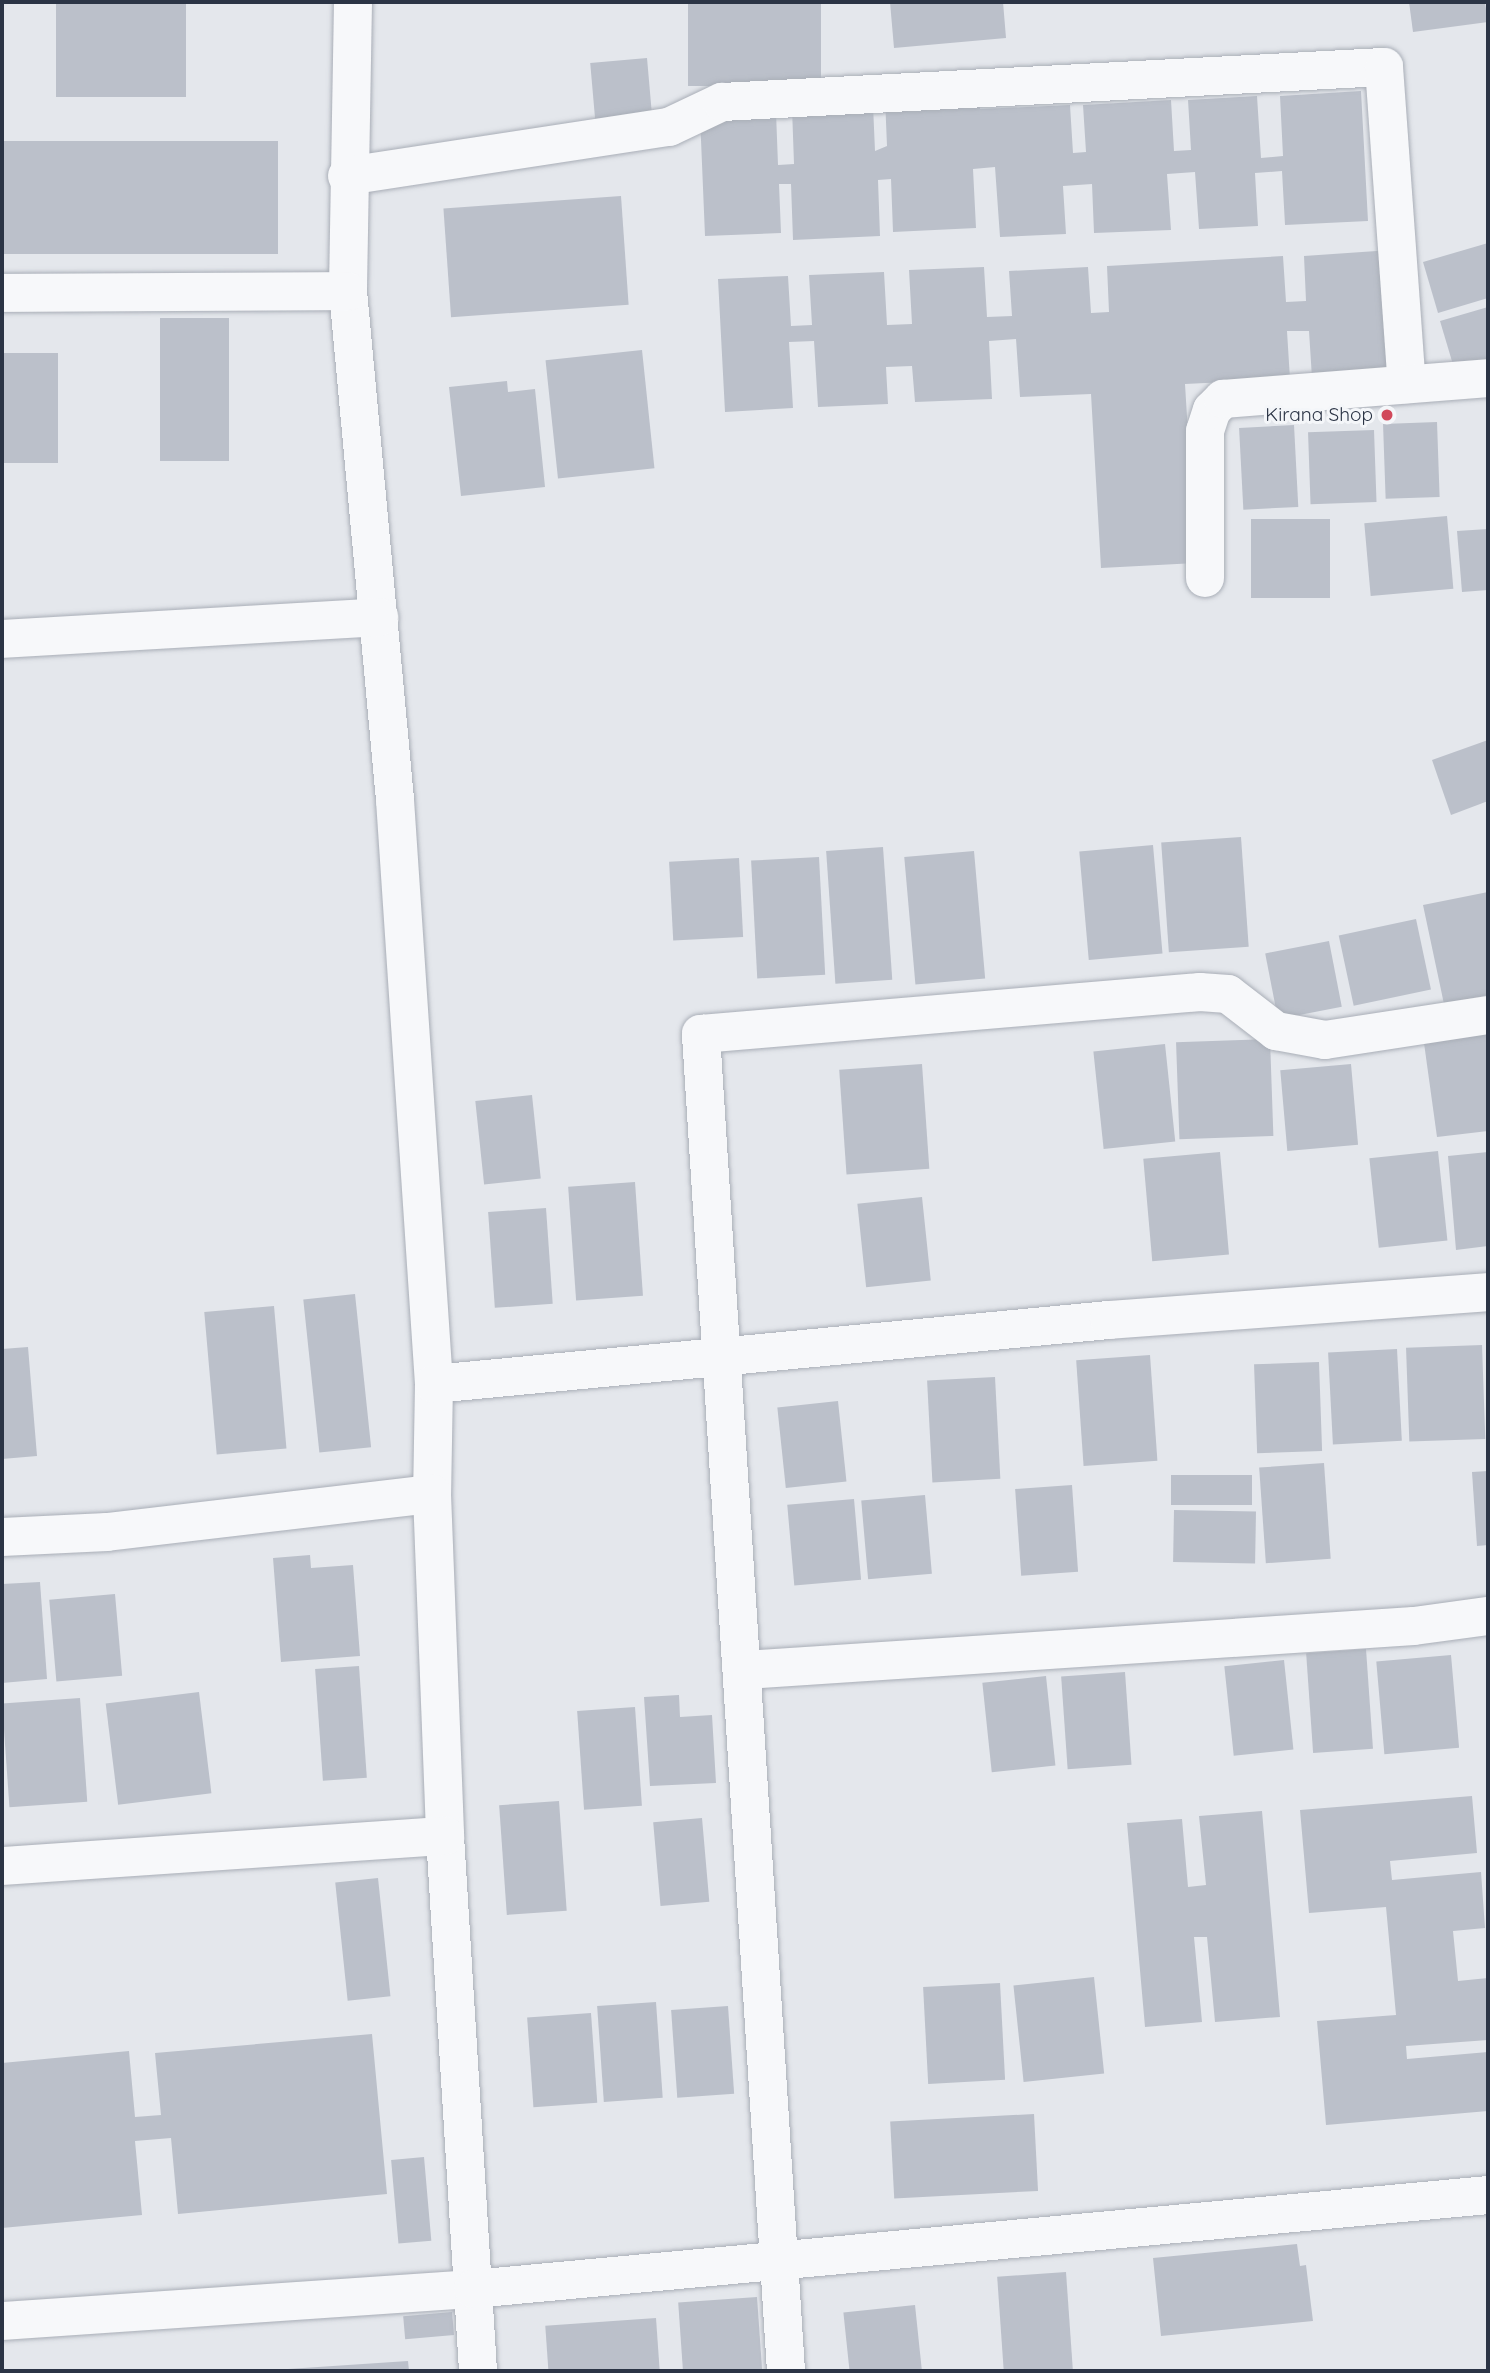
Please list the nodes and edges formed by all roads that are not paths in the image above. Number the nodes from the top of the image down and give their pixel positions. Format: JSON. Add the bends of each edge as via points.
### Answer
{"nodes":[{"id":1,"x":353,"y":2,"type":"edge"},
{"id":2,"x":347,"y":176,"type":"junction"},
{"id":3,"x":348,"y":291,"type":"junction"},
{"id":4,"x":2,"y":293,"type":"edge"},
{"id":5,"x":1488,"y":379,"type":"edge"},
{"id":6,"x":1407,"y":384,"type":"junction"},
{"id":7,"x":1205,"y":578,"type":"dead end"},
{"id":8,"x":379,"y":617,"type":"junction"},
{"id":9,"x":2,"y":639,"type":"edge"},
{"id":10,"x":1488,"y":1015,"type":"edge"},
{"id":11,"x":1488,"y":1292,"type":"edge"},
{"id":12,"x":723,"y":1354,"type":"junction"},
{"id":13,"x":434,"y":1384,"type":"junction"},
{"id":14,"x":432,"y":1494,"type":"junction"},
{"id":15,"x":2,"y":1537,"type":"edge"},
{"id":16,"x":1488,"y":1616,"type":"edge"},
{"id":17,"x":745,"y":1670,"type":"junction"},
{"id":18,"x":446,"y":1836,"type":"junction"},
{"id":19,"x":2,"y":1866,"type":"edge"},
{"id":20,"x":1488,"y":2195,"type":"edge"},
{"id":21,"x":779,"y":2257,"type":"junction"},
{"id":22,"x":473,"y":2289,"type":"junction"},
{"id":23,"x":2,"y":2321,"type":"edge"},
{"id":24,"x":478,"y":2371,"type":"edge"},
{"id":25,"x":786,"y":2371,"type":"edge"}],
"edges":[{"from":1,"to":2,"type":"street"},
{"from":2,"to":3,"type":"street"},
{"from":2,"to":6,"type":"street","via":[[669,127],[722,102],[1384,67]]},
{"from":3,"to":4,"type":"street"},
{"from":3,"to":8,"type":"street"},
{"from":5,"to":6,"type":"street"},
{"from":6,"to":7,"type":"street","via":[[1223,399],[1212,410],[1205,431]]},
{"from":8,"to":9,"type":"street"},
{"from":8,"to":13,"type":"street"},
{"from":10,"to":12,"type":"street","via":[[1325,1040],[1276,1031],[1228,994],[1200,992],[701,1034]]},
{"from":11,"to":12,"type":"street"},
{"from":12,"to":13,"type":"street"},
{"from":12,"to":17,"type":"street"},
{"from":13,"to":14,"type":"street"},
{"from":14,"to":15,"type":"street","via":[[107,1532]]},
{"from":14,"to":18,"type":"street"},
{"from":16,"to":17,"type":"street","via":[[1414,1626]]},
{"from":17,"to":21,"type":"street"},
{"from":18,"to":19,"type":"street"},
{"from":18,"to":22,"type":"street"},
{"from":20,"to":21,"type":"street"},
{"from":21,"to":22,"type":"street"},
{"from":21,"to":25,"type":"street"},
{"from":22,"to":23,"type":"street"},
{"from":22,"to":24,"type":"street"}]}
